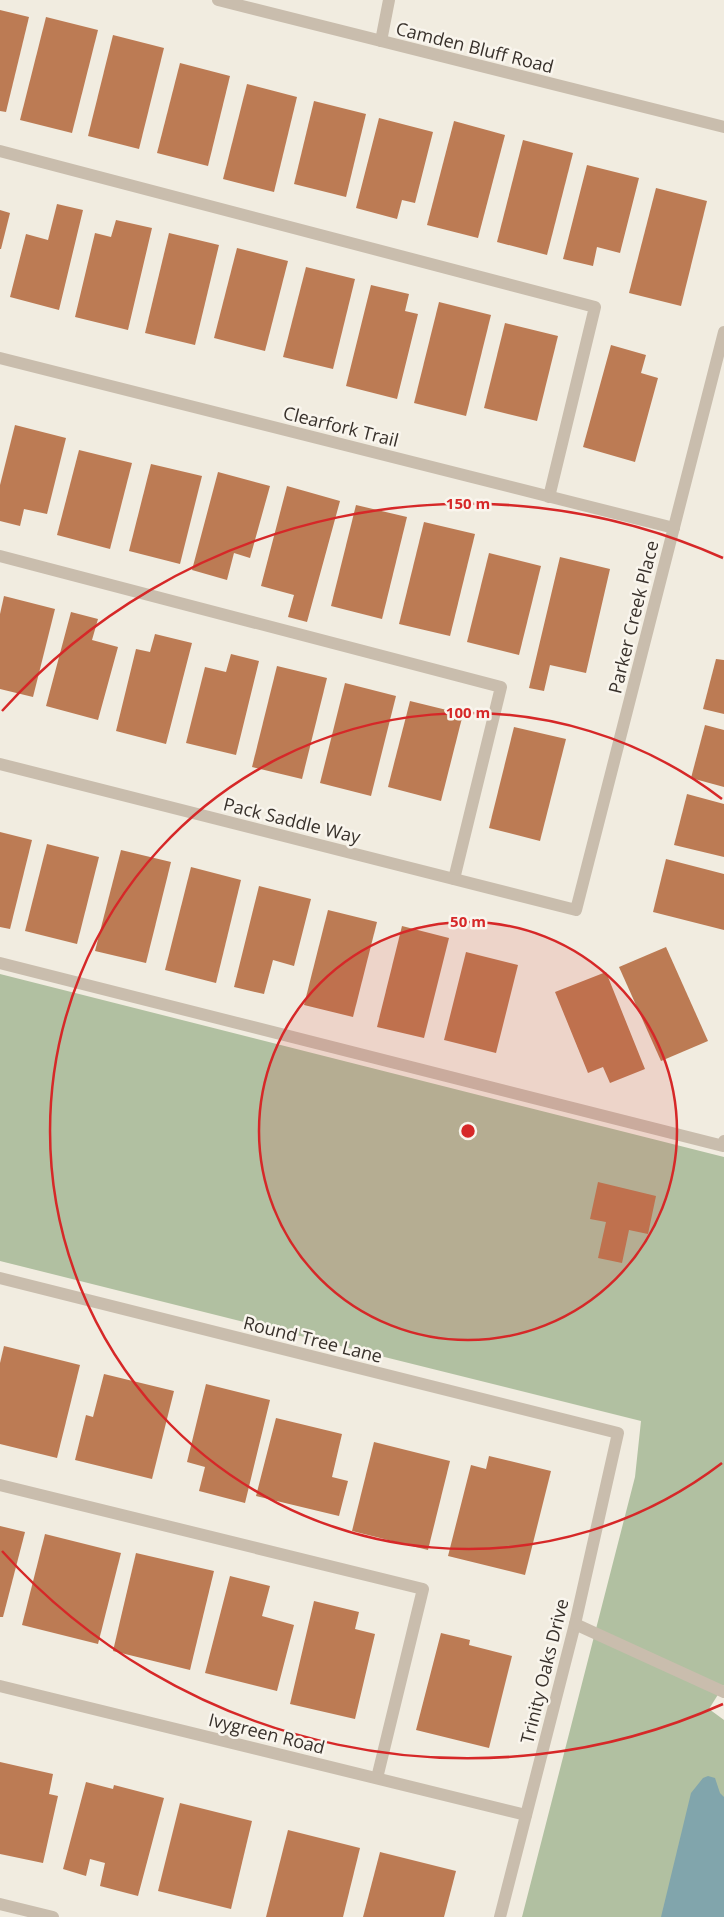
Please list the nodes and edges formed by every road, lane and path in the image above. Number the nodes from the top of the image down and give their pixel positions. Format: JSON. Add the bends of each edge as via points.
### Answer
{"nodes":[{"id":1,"x":218,"y":0,"type":"edge"},
{"id":2,"x":389,"y":0,"type":"edge"},
{"id":3,"x":381,"y":41,"type":"junction"},
{"id":4,"x":724,"y":127,"type":"edge"},
{"id":5,"x":0,"y":151,"type":"edge"},
{"id":6,"x":724,"y":332,"type":"edge"},
{"id":7,"x":0,"y":358,"type":"edge"},
{"id":8,"x":549,"y":497,"type":"junction"},
{"id":9,"x":674,"y":528,"type":"junction"},
{"id":10,"x":0,"y":556,"type":"edge"},
{"id":11,"x":0,"y":764,"type":"edge"},
{"id":12,"x":454,"y":879,"type":"junction"},
{"id":13,"x":576,"y":910,"type":"joint"},
{"id":14,"x":0,"y":963,"type":"edge"},
{"id":15,"x":724,"y":1141,"type":"edge"},
{"id":16,"x":0,"y":1278,"type":"edge"},
{"id":17,"x":618,"y":1433,"type":"joint"},
{"id":18,"x":0,"y":1485,"type":"edge"},
{"id":19,"x":575,"y":1624,"type":"junction"},
{"id":20,"x":0,"y":1686,"type":"edge"},
{"id":21,"x":724,"y":1692,"type":"edge"},
{"id":22,"x":376,"y":1778,"type":"junction"},
{"id":23,"x":526,"y":1815,"type":"junction"},
{"id":24,"x":0,"y":1904,"type":"edge"},
{"id":25,"x":53,"y":1917,"type":"edge"},
{"id":26,"x":500,"y":1917,"type":"edge"}],
"edges":[{"from":1,"to":3,"type":"street","name":"Camden Bluff Road"},
{"from":2,"to":3,"type":"street"},
{"from":3,"to":4,"type":"street","name":"Camden Bluff Road"},
{"from":5,"to":8,"type":"street","via":[[596,307]]},
{"from":6,"to":9,"type":"street","name":"Parker Creek Place"},
{"from":7,"to":8,"type":"street","name":"Clearfork Trail"},
{"from":8,"to":9,"type":"street","name":"Clearfork Trail"},
{"from":9,"to":13,"type":"street","name":"Parker Creek Place"},
{"from":10,"to":12,"type":"street","via":[[501,687]]},
{"from":11,"to":12,"type":"street","name":"Pack Saddle Way"},
{"from":12,"to":13,"type":"street","name":"Pack Saddle Way"},
{"from":14,"to":15,"type":"street","via":[[723,1146]]},
{"from":16,"to":17,"type":"street","name":"Round Tree Lane"},
{"from":17,"to":19,"type":"street","name":"Trinity Oaks Drive"},
{"from":18,"to":22,"type":"street","via":[[423,1589]]},
{"from":19,"to":21,"type":"street"},
{"from":19,"to":23,"type":"street","name":"Trinity Oaks Drive"},
{"from":20,"to":22,"type":"street","name":"Ivygreen Road"},
{"from":22,"to":23,"type":"street","name":"Ivygreen Road"},
{"from":23,"to":26,"type":"street","name":"Trinity Oaks Drive"},
{"from":24,"to":25,"type":"street"}]}
